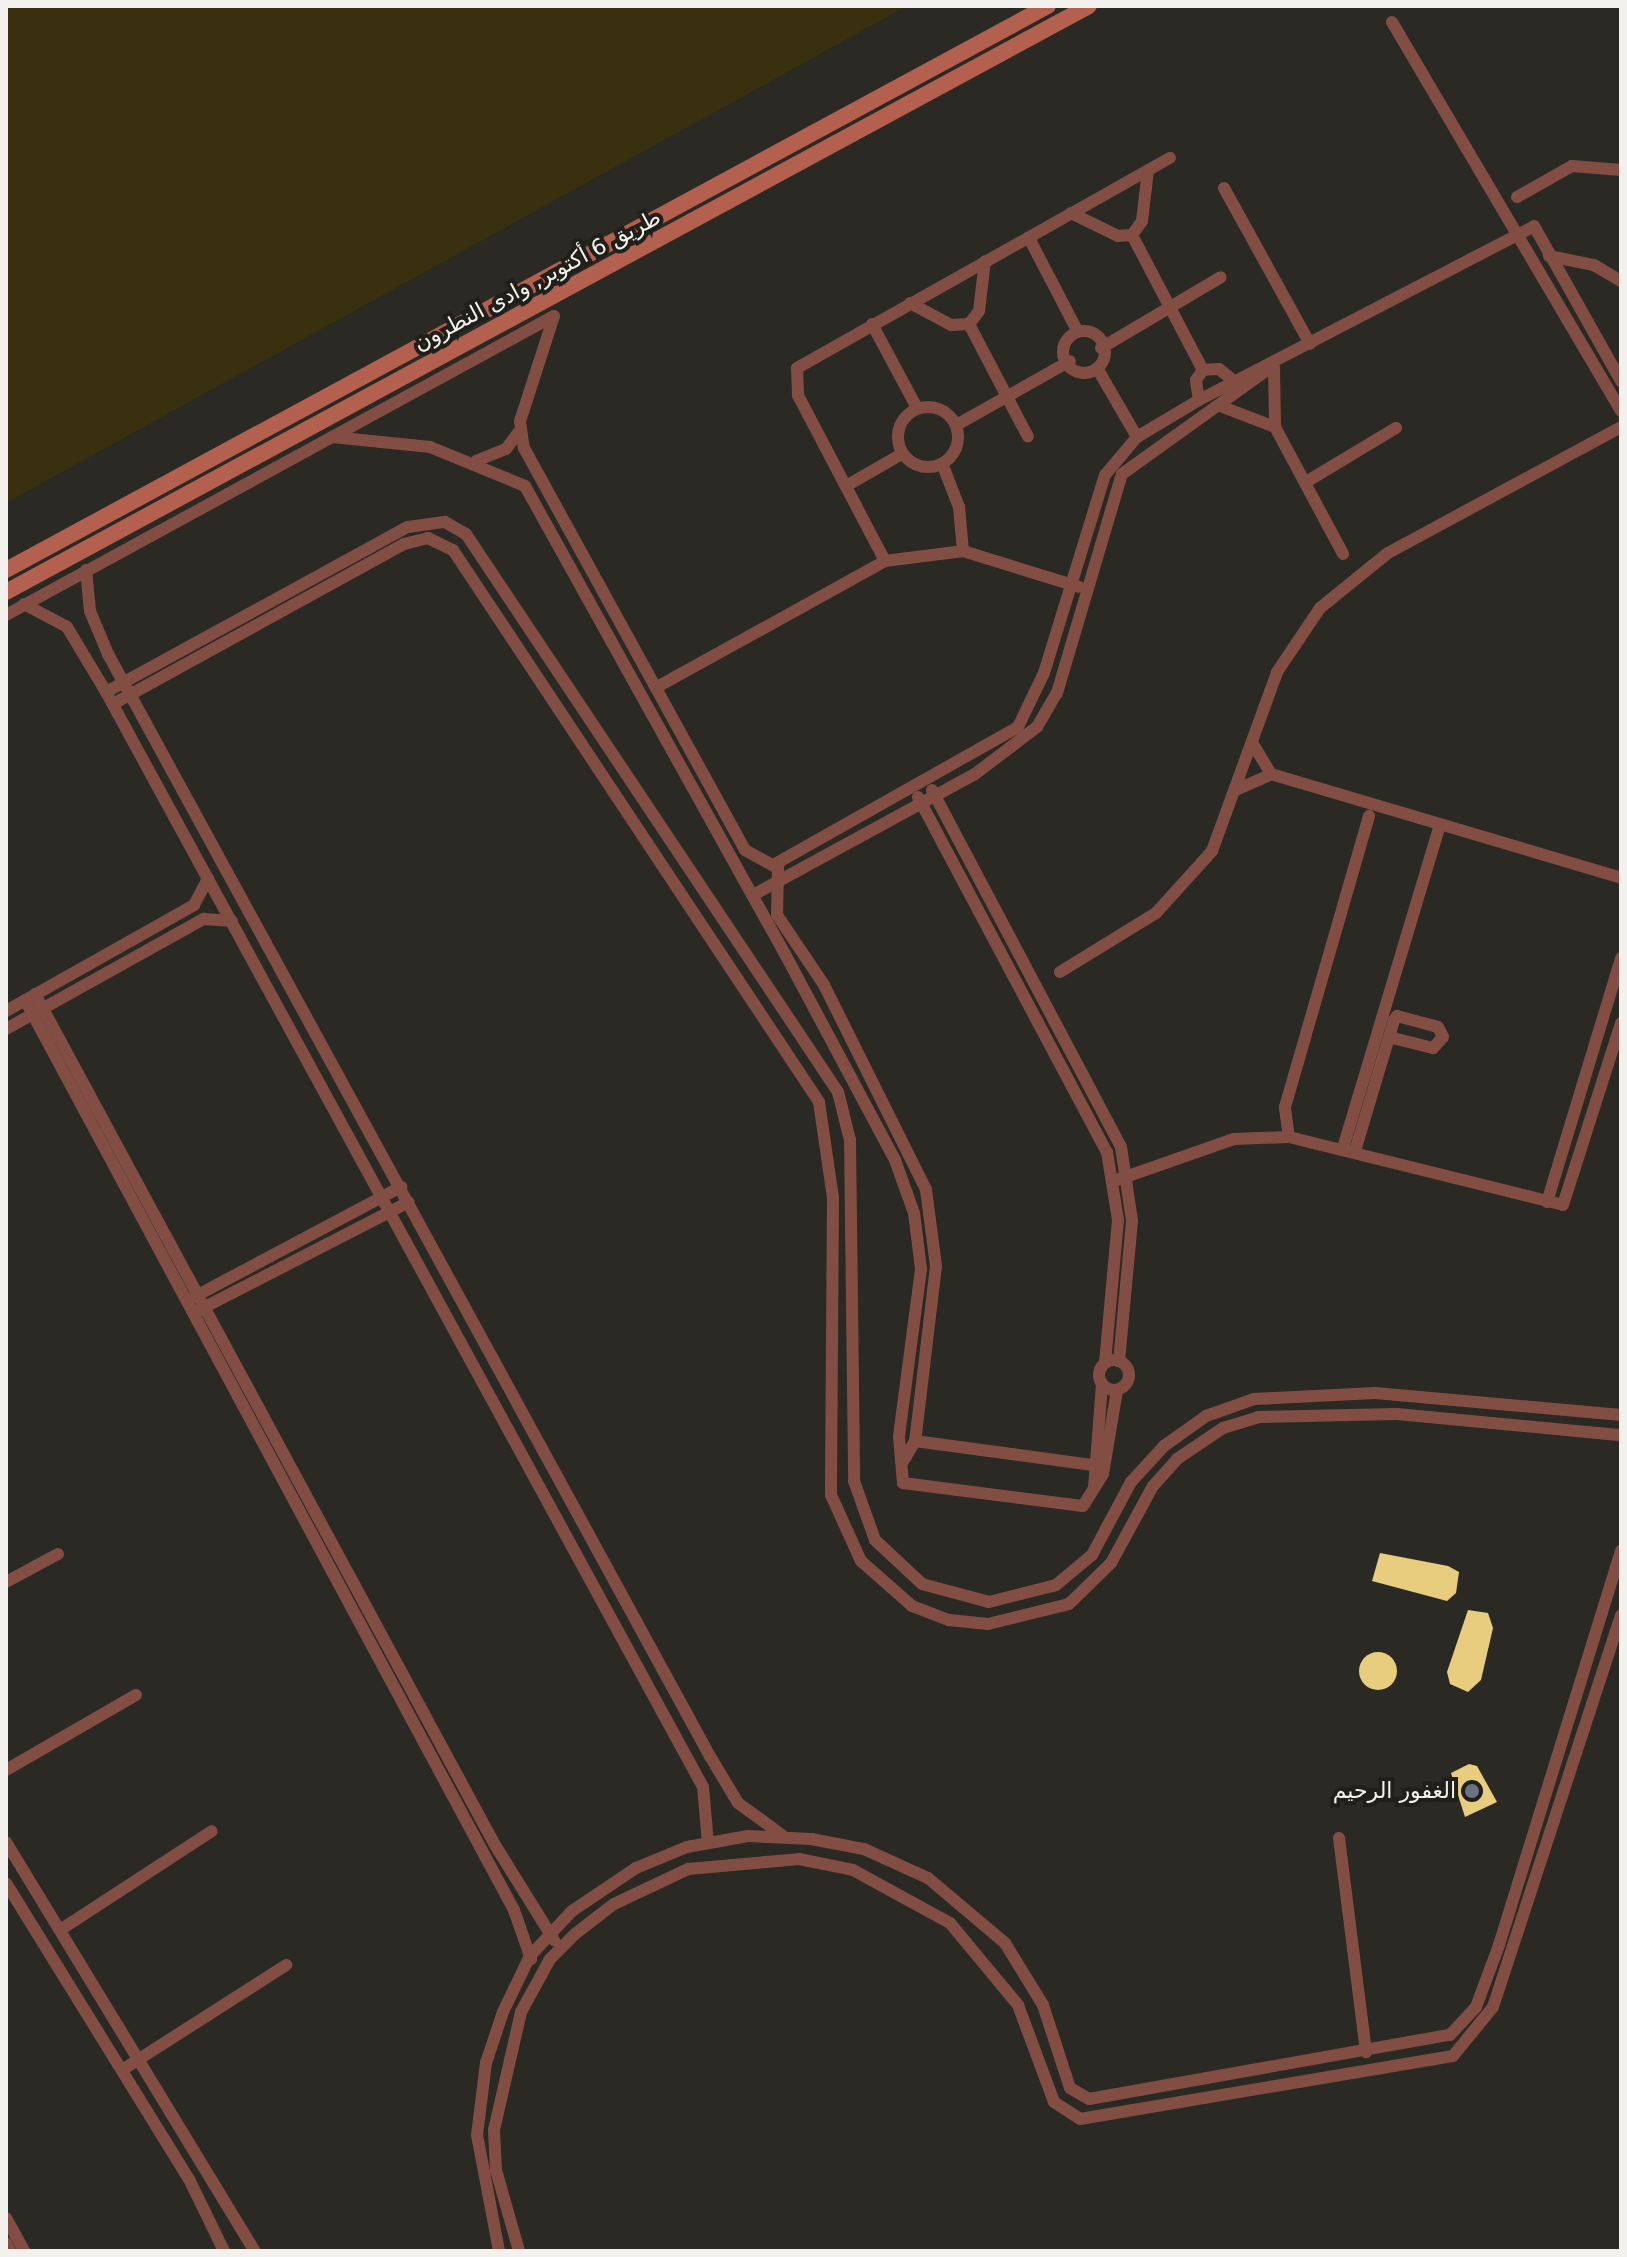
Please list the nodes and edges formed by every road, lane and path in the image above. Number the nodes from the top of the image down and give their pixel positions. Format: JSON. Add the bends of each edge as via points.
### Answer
{"nodes":[{"id":1,"x":1048,"y":6,"type":"edge"},
{"id":2,"x":1089,"y":6,"type":"edge"},
{"id":3,"x":1392,"y":22,"type":"dead end"},
{"id":4,"x":1170,"y":158,"type":"dead end"},
{"id":5,"x":1148,"y":170,"type":"junction"},
{"id":6,"x":1621,"y":170,"type":"edge"},
{"id":7,"x":1224,"y":188,"type":"dead end"},
{"id":8,"x":1517,"y":197,"type":"dead end"},
{"id":9,"x":1071,"y":213,"type":"junction"},
{"id":10,"x":1519,"y":234,"type":"junction"},
{"id":11,"x":1132,"y":235,"type":"junction"},
{"id":12,"x":1029,"y":238,"type":"junction"},
{"id":13,"x":1549,"y":256,"type":"junction"},
{"id":14,"x":985,"y":261,"type":"junction"},
{"id":15,"x":1221,"y":277,"type":"dead end"},
{"id":16,"x":1621,"y":281,"type":"edge"},
{"id":17,"x":910,"y":303,"type":"junction"},
{"id":18,"x":1171,"y":307,"type":"junction"},
{"id":19,"x":872,"y":324,"type":"junction"},
{"id":20,"x":969,"y":324,"type":"junction"},
{"id":21,"x":1078,"y":332,"type":"junction"},
{"id":22,"x":1310,"y":344,"type":"junction"},
{"id":23,"x":1101,"y":348,"type":"junction"},
{"id":24,"x":1070,"y":361,"type":"junction"},
{"id":25,"x":1097,"y":368,"type":"junction"},
{"id":26,"x":1270,"y":369,"type":"junction"},
{"id":27,"x":1203,"y":370,"type":"junction"},
{"id":28,"x":1234,"y":381,"type":"junction"},
{"id":29,"x":1621,"y":381,"type":"edge"},
{"id":30,"x":1006,"y":396,"type":"junction"},
{"id":31,"x":1199,"y":400,"type":"junction"},
{"id":32,"x":916,"y":406,"type":"junction"},
{"id":33,"x":1220,"y":406,"type":"junction"},
{"id":34,"x":1621,"y":410,"type":"edge"},
{"id":35,"x":960,"y":423,"type":"junction"},
{"id":36,"x":1275,"y":427,"type":"junction"},
{"id":37,"x":1621,"y":427,"type":"edge"},
{"id":38,"x":1396,"y":428,"type":"dead end"},
{"id":39,"x":519,"y":432,"type":"junction"},
{"id":40,"x":329,"y":437,"type":"junction"},
{"id":41,"x":1028,"y":437,"type":"dead end"},
{"id":42,"x":1137,"y":437,"type":"junction"},
{"id":43,"x":900,"y":455,"type":"junction"},
{"id":44,"x":476,"y":461,"type":"junction"},
{"id":45,"x":943,"y":466,"type":"junction"},
{"id":46,"x":1306,"y":482,"type":"junction"},
{"id":47,"x":846,"y":486,"type":"junction"},
{"id":48,"x":550,"y":493,"type":"junction"},
{"id":49,"x":535,"y":501,"type":"junction"},
{"id":50,"x":565,"y":522,"type":"junction"},
{"id":51,"x":551,"y":529,"type":"junction"},
{"id":52,"x":963,"y":551,"type":"junction"},
{"id":53,"x":1343,"y":554,"type":"dead end"},
{"id":54,"x":885,"y":561,"type":"junction"},
{"id":55,"x":592,"y":569,"type":"junction"},
{"id":56,"x":6,"y":570,"type":"edge"},
{"id":57,"x":86,"y":570,"type":"junction"},
{"id":58,"x":577,"y":577,"type":"junction"},
{"id":59,"x":1072,"y":584,"type":"junction"},
{"id":60,"x":603,"y":587,"type":"junction"},
{"id":61,"x":1086,"y":589,"type":"junction"},
{"id":62,"x":6,"y":592,"type":"edge"},
{"id":63,"x":588,"y":596,"type":"junction"},
{"id":64,"x":24,"y":604,"type":"junction"},
{"id":65,"x":6,"y":615,"type":"edge"},
{"id":66,"x":108,"y":654,"type":"junction"},
{"id":67,"x":91,"y":665,"type":"junction"},
{"id":68,"x":657,"y":687,"type":"junction"},
{"id":69,"x":126,"y":688,"type":"junction"},
{"id":70,"x":110,"y":698,"type":"junction"},
{"id":71,"x":1252,"y":743,"type":"junction"},
{"id":72,"x":1271,"y":774,"type":"junction"},
{"id":73,"x":707,"y":779,"type":"junction"},
{"id":74,"x":694,"y":787,"type":"junction"},
{"id":75,"x":932,"y":789,"type":"junction"},
{"id":76,"x":1238,"y":789,"type":"junction"},
{"id":77,"x":917,"y":796,"type":"junction"},
{"id":78,"x":1369,"y":816,"type":"dead end"},
{"id":79,"x":1440,"y":825,"type":"junction"},
{"id":80,"x":802,"y":858,"type":"junction"},
{"id":81,"x":775,"y":864,"type":"junction"},
{"id":82,"x":1621,"y":878,"type":"edge"},
{"id":83,"x":208,"y":879,"type":"junction"},
{"id":84,"x":779,"y":879,"type":"junction"},
{"id":85,"x":753,"y":895,"type":"junction"},
{"id":86,"x":232,"y":921,"type":"junction"},
{"id":87,"x":742,"y":948,"type":"junction"},
{"id":88,"x":791,"y":950,"type":"junction"},
{"id":89,"x":1621,"y":958,"type":"edge"},
{"id":90,"x":726,"y":959,"type":"junction"},
{"id":91,"x":1034,"y":972,"type":"junction"},
{"id":92,"x":1060,"y":972,"type":"dead end"},
{"id":93,"x":1018,"y":981,"type":"junction"},
{"id":94,"x":30,"y":997,"type":"junction"},
{"id":95,"x":6,"y":1011,"type":"edge"},
{"id":96,"x":38,"y":1012,"type":"junction"},
{"id":97,"x":1621,"y":1023,"type":"edge"},
{"id":98,"x":6,"y":1029,"type":"edge"},
{"id":99,"x":1389,"y":1037,"type":"dead end"},
{"id":100,"x":1289,"y":1137,"type":"junction"},
{"id":101,"x":1349,"y":1149,"type":"junction"},
{"id":102,"x":1129,"y":1176,"type":"junction"},
{"id":103,"x":1114,"y":1181,"type":"junction"},
{"id":104,"x":401,"y":1187,"type":"junction"},
{"id":105,"x":382,"y":1198,"type":"junction"},
{"id":106,"x":409,"y":1202,"type":"junction"},
{"id":107,"x":1547,"y":1202,"type":"junction"},
{"id":108,"x":389,"y":1212,"type":"junction"},
{"id":109,"x":193,"y":1298,"type":"junction"},
{"id":110,"x":200,"y":1310,"type":"junction"},
{"id":111,"x":1119,"y":1361,"type":"junction"},
{"id":112,"x":1105,"y":1363,"type":"junction"},
{"id":113,"x":909,"y":1371,"type":"junction"},
{"id":114,"x":924,"y":1374,"type":"junction"},
{"id":115,"x":1102,"y":1383,"type":"junction"},
{"id":116,"x":1117,"y":1390,"type":"junction"},
{"id":117,"x":1375,"y":1393,"type":"junction"},
{"id":118,"x":1399,"y":1394,"type":"junction"},
{"id":119,"x":1373,"y":1413,"type":"junction"},
{"id":120,"x":1397,"y":1414,"type":"junction"},
{"id":121,"x":1621,"y":1415,"type":"edge"},
{"id":122,"x":1621,"y":1435,"type":"edge"},
{"id":123,"x":915,"y":1441,"type":"junction"},
{"id":124,"x":904,"y":1460,"type":"junction"},
{"id":125,"x":1093,"y":1465,"type":"junction"},
{"id":126,"x":1094,"y":1488,"type":"junction"},
{"id":127,"x":1621,"y":1550,"type":"edge"},
{"id":128,"x":58,"y":1554,"type":"dead end"},
{"id":129,"x":6,"y":1582,"type":"edge"},
{"id":130,"x":1621,"y":1615,"type":"edge"},
{"id":131,"x":136,"y":1695,"type":"dead end"},
{"id":132,"x":6,"y":1770,"type":"edge"},
{"id":133,"x":725,"y":1784,"type":"junction"},
{"id":134,"x":707,"y":1796,"type":"junction"},
{"id":135,"x":1543,"y":1800,"type":"junction"},
{"id":136,"x":1561,"y":1804,"type":"junction"},
{"id":137,"x":212,"y":1831,"type":"dead end"},
{"id":138,"x":785,"y":1836,"type":"junction"},
{"id":139,"x":1339,"y":1838,"type":"dead end"},
{"id":140,"x":6,"y":1842,"type":"edge"},
{"id":141,"x":708,"y":1843,"type":"junction"},
{"id":142,"x":636,"y":1868,"type":"junction"},
{"id":143,"x":6,"y":1883,"type":"edge"},
{"id":144,"x":643,"y":1887,"type":"junction"},
{"id":145,"x":60,"y":1930,"type":"junction"},
{"id":146,"x":550,"y":1933,"type":"junction"},
{"id":147,"x":560,"y":1949,"type":"junction"},
{"id":148,"x":530,"y":1956,"type":"junction"},
{"id":149,"x":286,"y":1965,"type":"dead end"},
{"id":150,"x":540,"y":1976,"type":"junction"},
{"id":151,"x":1366,"y":2052,"type":"junction"},
{"id":152,"x":1059,"y":2055,"type":"junction"},
{"id":153,"x":142,"y":2058,"type":"junction"},
{"id":154,"x":1041,"y":2063,"type":"junction"},
{"id":155,"x":1282,"y":2068,"type":"junction"},
{"id":156,"x":122,"y":2070,"type":"junction"},
{"id":157,"x":1284,"y":2088,"type":"junction"},
{"id":158,"x":6,"y":2218,"type":"edge"},
{"id":159,"x":6,"y":2243,"type":"edge"},
{"id":160,"x":10,"y":2251,"type":"edge"},
{"id":161,"x":24,"y":2251,"type":"edge"},
{"id":162,"x":224,"y":2251,"type":"edge"},
{"id":163,"x":255,"y":2251,"type":"edge"},
{"id":164,"x":499,"y":2251,"type":"edge"},
{"id":165,"x":519,"y":2251,"type":"edge"}],
"edges":[{"from":1,"to":56,"type":"street","name":"طريق 6 أكتوبر, وادى النطرون"},
{"from":2,"to":62,"type":"street","name":"طريق 6 أكتوبر, وادى النطرون"},
{"from":3,"to":10,"type":"street"},
{"from":4,"to":5,"type":"street"},
{"from":5,"to":9,"type":"street"},
{"from":5,"to":11,"type":"street","via":[[1142,221]]},
{"from":6,"to":8,"type":"street","via":[[1572,166]]},
{"from":7,"to":22,"type":"street"},
{"from":9,"to":11,"type":"street","via":[[1118,236]]},
{"from":9,"to":12,"type":"street"},
{"from":10,"to":13,"type":"street","via":[[1534,226]]},
{"from":10,"to":22,"type":"street"},
{"from":10,"to":34,"type":"street"},
{"from":11,"to":18,"type":"street"},
{"from":12,"to":14,"type":"street"},
{"from":12,"to":21,"type":"street"},
{"from":13,"to":16,"type":"street","via":[[1594,265]]},
{"from":13,"to":29,"type":"street"},
{"from":14,"to":17,"type":"street"},
{"from":14,"to":20,"type":"street","via":[[979,311]]},
{"from":15,"to":18,"type":"street"},
{"from":17,"to":19,"type":"street"},
{"from":17,"to":20,"type":"street","via":[[955,326]]},
{"from":18,"to":23,"type":"street"},
{"from":18,"to":27,"type":"street"},
{"from":19,"to":32,"type":"street"},
{"from":19,"to":47,"type":"street","via":[[804,361],[794,377]]},
{"from":20,"to":30,"type":"street"},
{"from":21,"to":23,"type":"street","via":[[1088,326]]},
{"from":21,"to":24,"type":"street","via":[[1059,343]]},
{"from":22,"to":26,"type":"street"},
{"from":23,"to":25,"type":"street","via":[[1108,361]]},
{"from":24,"to":25,"type":"street","via":[[1080,378]]},
{"from":24,"to":30,"type":"street"},
{"from":25,"to":42,"type":"street"},
{"from":26,"to":28,"type":"street"},
{"from":26,"to":33,"type":"street"},
{"from":26,"to":36,"type":"street"},
{"from":27,"to":28,"type":"street","via":[[1219,369]]},
{"from":27,"to":31,"type":"street","via":[[1196,380]]},
{"from":28,"to":31,"type":"street"},
{"from":30,"to":35,"type":"street"},
{"from":30,"to":41,"type":"street"},
{"from":31,"to":42,"type":"street"},
{"from":32,"to":35,"type":"street"},
{"from":32,"to":43,"type":"street"},
{"from":33,"to":36,"type":"street"},
{"from":33,"to":61,"type":"street","via":[[1122,474]]},
{"from":35,"to":45,"type":"street"},
{"from":36,"to":46,"type":"street"},
{"from":37,"to":71,"type":"street","via":[[1354,577],[1284,656]]},
{"from":38,"to":46,"type":"street"},
{"from":39,"to":40,"type":"street","via":[[554,316]]},
{"from":39,"to":44,"type":"street","via":[[506,449]]},
{"from":39,"to":48,"type":"street"},
{"from":40,"to":44,"type":"street","via":[[407,442]]},
{"from":40,"to":57,"type":"street"},
{"from":42,"to":59,"type":"street","via":[[1101,483]]},
{"from":43,"to":45,"type":"street"},
{"from":43,"to":47,"type":"street"},
{"from":44,"to":49,"type":"street","via":[[519,481]]},
{"from":45,"to":52,"type":"street","via":[[959,507]]},
{"from":46,"to":53,"type":"street"},
{"from":47,"to":54,"type":"street"},
{"from":48,"to":49,"type":"street"},
{"from":48,"to":50,"type":"street"},
{"from":49,"to":51,"type":"street"},
{"from":50,"to":51,"type":"street"},
{"from":50,"to":55,"type":"street"},
{"from":51,"to":58,"type":"street"},
{"from":52,"to":54,"type":"street"},
{"from":52,"to":59,"type":"street"},
{"from":54,"to":68,"type":"street"},
{"from":55,"to":58,"type":"street"},
{"from":55,"to":60,"type":"street"},
{"from":57,"to":64,"type":"street"},
{"from":57,"to":66,"type":"street","via":[[90,611]]},
{"from":58,"to":63,"type":"street"},
{"from":59,"to":61,"type":"street"},
{"from":59,"to":75,"type":"street","via":[[1025,718]]},
{"from":60,"to":63,"type":"street"},
{"from":60,"to":68,"type":"street"},
{"from":61,"to":75,"type":"street","via":[[1045,717],[997,761]]},
{"from":63,"to":74,"type":"street"},
{"from":64,"to":65,"type":"street"},
{"from":64,"to":67,"type":"street","via":[[67,627]]},
{"from":66,"to":67,"type":"street"},
{"from":66,"to":69,"type":"street"},
{"from":67,"to":70,"type":"street"},
{"from":68,"to":73,"type":"street"},
{"from":69,"to":70,"type":"street"},
{"from":69,"to":87,"type":"street","via":[[408,527],[432,521],[456,527],[478,549]]},
{"from":69,"to":90,"type":"street","via":[[404,544],[437,540],[462,559]]},
{"from":69,"to":104,"type":"street"},
{"from":70,"to":83,"type":"street"},
{"from":71,"to":72,"type":"street"},
{"from":71,"to":76,"type":"street"},
{"from":72,"to":76,"type":"street"},
{"from":72,"to":79,"type":"street"},
{"from":73,"to":74,"type":"street"},
{"from":73,"to":81,"type":"street","via":[[748,854]]},
{"from":74,"to":85,"type":"street"},
{"from":75,"to":77,"type":"street"},
{"from":75,"to":91,"type":"street"},
{"from":76,"to":92,"type":"street","via":[[1220,838],[1186,885],[1146,920]]},
{"from":77,"to":80,"type":"street"},
{"from":77,"to":93,"type":"street"},
{"from":78,"to":100,"type":"street","via":[[1285,1107]]},
{"from":79,"to":82,"type":"street"},
{"from":79,"to":101,"type":"street"},
{"from":80,"to":81,"type":"street"},
{"from":80,"to":84,"type":"street"},
{"from":81,"to":84,"type":"street"},
{"from":83,"to":86,"type":"street"},
{"from":83,"to":94,"type":"street","via":[[194,905]]},
{"from":84,"to":85,"type":"street","via":[[768,892]]},
{"from":84,"to":88,"type":"street","via":[[775,908]]},
{"from":85,"to":88,"type":"street"},
{"from":86,"to":96,"type":"street","via":[[204,919]]},
{"from":86,"to":105,"type":"street"},
{"from":87,"to":90,"type":"street"},
{"from":87,"to":117,"type":"street","via":[[838,1092],[848,1123],[854,1481],[875,1540],[913,1579],[968,1600],[1042,1592],[1081,1568],[1131,1482],[1191,1425],[1262,1397]]},
{"from":88,"to":113,"type":"street","via":[[909,1195],[921,1269]]},
{"from":88,"to":114,"type":"street","via":[[824,985],[926,1190],[936,1254]]},
{"from":89,"to":107,"type":"street"},
{"from":90,"to":119,"type":"street","via":[[825,1117],[833,1198],[831,1495],[852,1549],[900,1598],[961,1622],[1014,1623],[1051,1613],[1099,1579],[1153,1486],[1203,1438],[1276,1414]]},
{"from":91,"to":93,"type":"street"},
{"from":91,"to":102,"type":"street","via":[[1111,1124]]},
{"from":93,"to":103,"type":"street","via":[[1094,1120]]},
{"from":94,"to":95,"type":"street"},
{"from":94,"to":96,"type":"street"},
{"from":96,"to":98,"type":"street"},
{"from":96,"to":109,"type":"street"},
{"from":97,"to":107,"type":"street","via":[[1561,1205]]},
{"from":99,"to":101,"type":"street"},
{"from":100,"to":101,"type":"street"},
{"from":100,"to":102,"type":"street","via":[[1234,1139]]},
{"from":101,"to":107,"type":"street"},
{"from":102,"to":103,"type":"street"},
{"from":102,"to":111,"type":"street","via":[[1132,1237]]},
{"from":103,"to":112,"type":"street","via":[[1118,1236]]},
{"from":104,"to":105,"type":"street"},
{"from":104,"to":106,"type":"street"},
{"from":105,"to":108,"type":"street"},
{"from":105,"to":109,"type":"street"},
{"from":106,"to":108,"type":"street"},
{"from":106,"to":133,"type":"street"},
{"from":108,"to":110,"type":"street"},
{"from":108,"to":134,"type":"street"},
{"from":109,"to":110,"type":"street"},
{"from":110,"to":146,"type":"street","via":[[495,1845]]},
{"from":110,"to":148,"type":"street","via":[[514,1910]]},
{"from":111,"to":112,"type":"street"},
{"from":111,"to":116,"type":"street","via":[[1129,1374]]},
{"from":112,"to":115,"type":"street"},
{"from":113,"to":114,"type":"street"},
{"from":113,"to":124,"type":"street","via":[[899,1437]]},
{"from":114,"to":123,"type":"street"},
{"from":115,"to":116,"type":"street"},
{"from":115,"to":125,"type":"street"},
{"from":116,"to":126,"type":"street","via":[[1104,1469]]},
{"from":117,"to":118,"type":"street"},
{"from":117,"to":119,"type":"street"},
{"from":118,"to":120,"type":"street"},
{"from":118,"to":121,"type":"street"},
{"from":119,"to":120,"type":"street"},
{"from":120,"to":122,"type":"street"},
{"from":123,"to":124,"type":"street"},
{"from":123,"to":125,"type":"street"},
{"from":124,"to":126,"type":"street","via":[[902,1480],[910,1486],[1076,1508]]},
{"from":125,"to":126,"type":"street"},
{"from":127,"to":135,"type":"street"},
{"from":128,"to":129,"type":"street"},
{"from":130,"to":136,"type":"street"},
{"from":131,"to":132,"type":"street"},
{"from":133,"to":134,"type":"street"},
{"from":133,"to":138,"type":"street","via":[[753,1817]]},
{"from":134,"to":141,"type":"street"},
{"from":135,"to":136,"type":"street"},
{"from":135,"to":151,"type":"street","via":[[1471,2015],[1433,2042]]},
{"from":136,"to":157,"type":"street","via":[[1493,2007],[1470,2043],[1434,2064]]},
{"from":137,"to":145,"type":"street"},
{"from":138,"to":141,"type":"street"},
{"from":138,"to":152,"type":"street","via":[[864,1849],[968,1905],[1009,1948],[1043,2005]]},
{"from":139,"to":151,"type":"street"},
{"from":140,"to":145,"type":"street"},
{"from":141,"to":142,"type":"street"},
{"from":142,"to":144,"type":"street"},
{"from":142,"to":146,"type":"street"},
{"from":143,"to":156,"type":"street"},
{"from":144,"to":147,"type":"street"},
{"from":144,"to":154,"type":"street","via":[[688,1869],[746,1860],[799,1859],[877,1881],[950,1923],[988,1962],[1018,2005]]},
{"from":145,"to":153,"type":"street"},
{"from":146,"to":147,"type":"street"},
{"from":146,"to":148,"type":"street"},
{"from":147,"to":150,"type":"street"},
{"from":148,"to":150,"type":"street"},
{"from":148,"to":164,"type":"street","via":[[496,2030],[478,2104],[480,2178]]},
{"from":149,"to":153,"type":"street"},
{"from":150,"to":165,"type":"street","via":[[507,2050],[494,2130],[498,2184]]},
{"from":151,"to":155,"type":"street"},
{"from":152,"to":154,"type":"street"},
{"from":152,"to":155,"type":"street","via":[[1070,2088],[1095,2100]]},
{"from":153,"to":156,"type":"street"},
{"from":153,"to":163,"type":"street"},
{"from":154,"to":157,"type":"street","via":[[1054,2102],[1080,2119]]},
{"from":155,"to":157,"type":"street"},
{"from":156,"to":162,"type":"street"},
{"from":158,"to":161,"type":"street"},
{"from":159,"to":160,"type":"street"}]}
